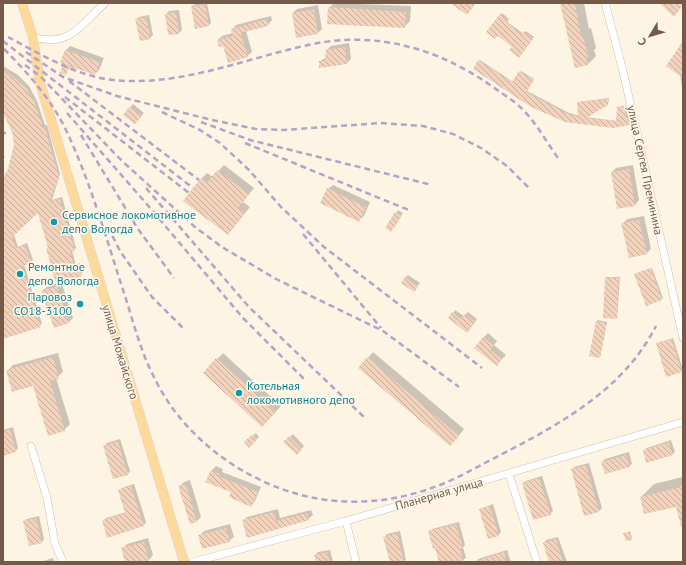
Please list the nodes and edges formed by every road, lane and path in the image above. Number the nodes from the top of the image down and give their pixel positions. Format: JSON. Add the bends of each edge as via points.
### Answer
{"nodes":[{"id":1,"x":22,"y":3,"type":"edge"},
{"id":2,"x":105,"y":3,"type":"edge"},
{"id":3,"x":605,"y":3,"type":"edge"},
{"id":4,"x":33,"y":37,"type":"junction"},
{"id":5,"x":683,"y":338,"type":"edge"},
{"id":6,"x":683,"y":422,"type":"edge"},
{"id":7,"x":31,"y":446,"type":"dead end"},
{"id":8,"x":509,"y":474,"type":"junction"},
{"id":9,"x":346,"y":521,"type":"junction"},
{"id":10,"x":63,"y":562,"type":"edge"},
{"id":11,"x":184,"y":562,"type":"edge"},
{"id":12,"x":193,"y":562,"type":"edge"},
{"id":13,"x":356,"y":562,"type":"edge"},
{"id":14,"x":536,"y":562,"type":"edge"}],
"edges":[{"from":1,"to":4,"type":"main road","name":"улица Можайского"},
{"from":2,"to":4,"type":"street","via":[[65,38],[47,41]]},
{"from":3,"to":5,"type":"street","name":"улица Сергея Преминина","via":[[623,71]]},
{"from":4,"to":11,"type":"main road","name":"улица Можайского","via":[[40,82]]},
{"from":6,"to":8,"type":"street","name":"Планерная улица"},
{"from":7,"to":10,"type":"street","via":[[47,498],[55,544]]},
{"from":8,"to":9,"type":"street","name":"Планерная улица"},
{"from":8,"to":14,"type":"street"},
{"from":9,"to":12,"type":"street","name":"Планерная улица"},
{"from":9,"to":13,"type":"street"}]}
